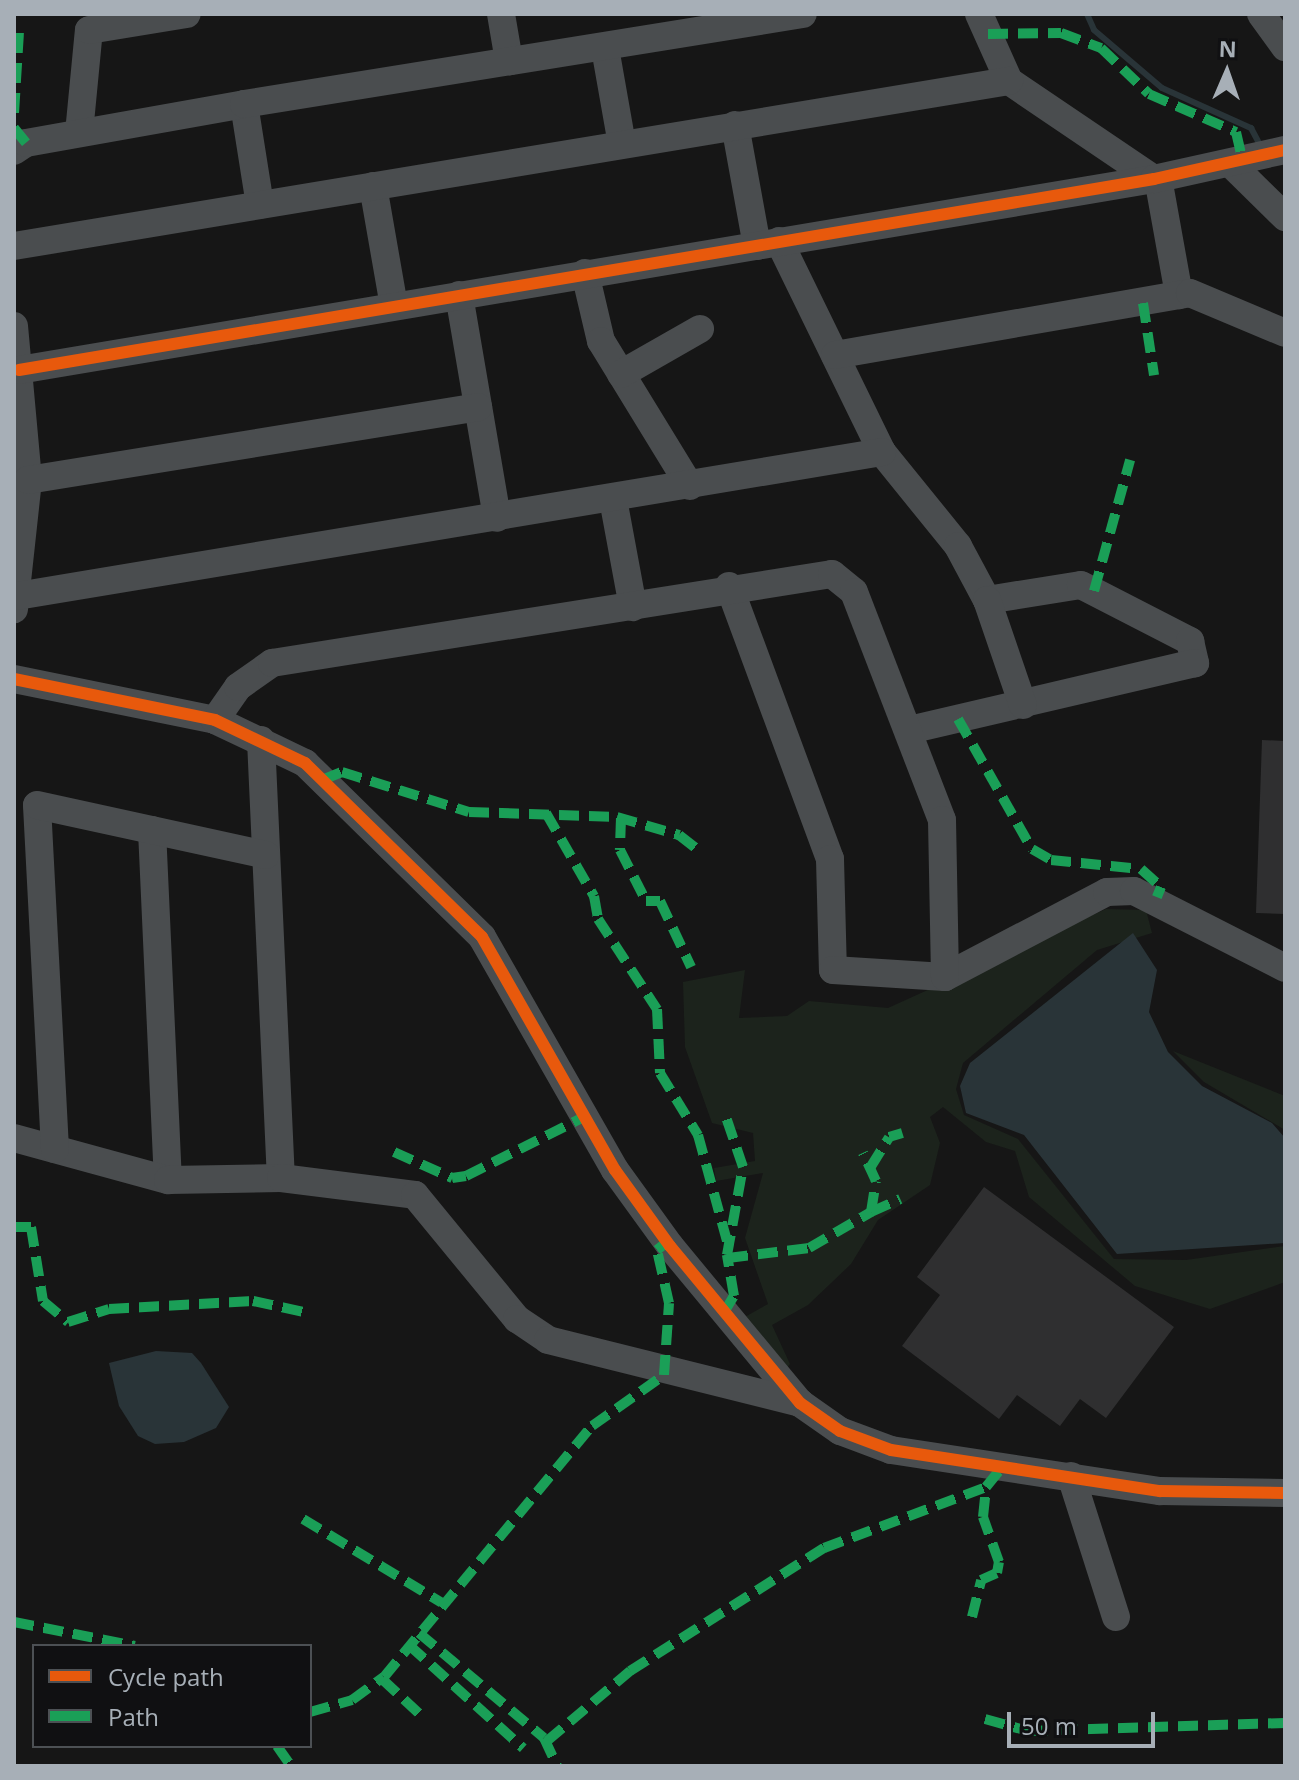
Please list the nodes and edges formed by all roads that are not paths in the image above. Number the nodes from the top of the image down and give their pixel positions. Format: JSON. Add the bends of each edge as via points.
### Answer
{"nodes":[{"id":1,"x":187,"y":14,"type":"edge"},
{"id":2,"x":501,"y":14,"type":"edge"},
{"id":3,"x":803,"y":14,"type":"edge"},
{"id":4,"x":979,"y":14,"type":"edge"},
{"id":5,"x":1261,"y":14,"type":"edge"},
{"id":6,"x":1285,"y":47,"type":"edge"},
{"id":7,"x":605,"y":48,"type":"junction"},
{"id":8,"x":509,"y":61,"type":"junction"},
{"id":9,"x":1009,"y":81,"type":"junction"},
{"id":10,"x":244,"y":104,"type":"junction"},
{"id":11,"x":735,"y":125,"type":"junction"},
{"id":12,"x":79,"y":133,"type":"junction"},
{"id":13,"x":622,"y":144,"type":"junction"},
{"id":14,"x":1285,"y":150,"type":"edge"},
{"id":15,"x":14,"y":151,"type":"edge"},
{"id":16,"x":1231,"y":164,"type":"junction"},
{"id":17,"x":1156,"y":178,"type":"junction"},
{"id":18,"x":373,"y":186,"type":"junction"},
{"id":19,"x":260,"y":205,"type":"junction"},
{"id":20,"x":1285,"y":217,"type":"edge"},
{"id":21,"x":768,"y":243,"type":"junction"},
{"id":22,"x":14,"y":246,"type":"edge"},
{"id":23,"x":585,"y":273,"type":"junction"},
{"id":24,"x":459,"y":295,"type":"junction"},
{"id":25,"x":1179,"y":295,"type":"junction"},
{"id":26,"x":394,"y":306,"type":"junction"},
{"id":27,"x":14,"y":326,"type":"edge"},
{"id":28,"x":700,"y":329,"type":"dead end"},
{"id":29,"x":1285,"y":333,"type":"edge"},
{"id":30,"x":835,"y":355,"type":"junction"},
{"id":31,"x":19,"y":370,"type":"junction"},
{"id":32,"x":621,"y":374,"type":"junction"},
{"id":33,"x":478,"y":407,"type":"junction"},
{"id":34,"x":882,"y":452,"type":"junction"},
{"id":35,"x":28,"y":480,"type":"junction"},
{"id":36,"x":690,"y":486,"type":"junction"},
{"id":37,"x":613,"y":499,"type":"junction"},
{"id":38,"x":497,"y":518,"type":"junction"},
{"id":39,"x":729,"y":586,"type":"junction"},
{"id":40,"x":987,"y":600,"type":"junction"},
{"id":41,"x":15,"y":602,"type":"edge"},
{"id":42,"x":633,"y":607,"type":"junction"},
{"id":43,"x":14,"y":679,"type":"edge"},
{"id":44,"x":1023,"y":705,"type":"junction"},
{"id":45,"x":215,"y":720,"type":"junction"},
{"id":46,"x":910,"y":730,"type":"junction"},
{"id":47,"x":261,"y":740,"type":"junction"},
{"id":48,"x":26,"y":803,"type":"edge"},
{"id":49,"x":152,"y":830,"type":"junction"},
{"id":50,"x":266,"y":855,"type":"junction"},
{"id":51,"x":1285,"y":968,"type":"edge"},
{"id":52,"x":945,"y":977,"type":"junction"},
{"id":53,"x":14,"y":1138,"type":"edge"},
{"id":54,"x":55,"y":1149,"type":"junction"},
{"id":55,"x":281,"y":1178,"type":"junction"},
{"id":56,"x":168,"y":1180,"type":"junction"},
{"id":57,"x":800,"y":1403,"type":"junction"},
{"id":58,"x":1071,"y":1476,"type":"junction"},
{"id":59,"x":1285,"y":1493,"type":"edge"},
{"id":60,"x":1116,"y":1617,"type":"dead end"}],
"edges":[{"from":1,"to":12,"type":"street","via":[[89,30]]},
{"from":2,"to":8,"type":"street"},
{"from":3,"to":7,"type":"street"},
{"from":4,"to":9,"type":"street"},
{"from":5,"to":6,"type":"street"},
{"from":7,"to":8,"type":"street"},
{"from":7,"to":13,"type":"street"},
{"from":8,"to":10,"type":"street"},
{"from":9,"to":11,"type":"street"},
{"from":9,"to":17,"type":"street"},
{"from":10,"to":12,"type":"street"},
{"from":10,"to":19,"type":"street"},
{"from":11,"to":13,"type":"street"},
{"from":11,"to":21,"type":"street"},
{"from":12,"to":15,"type":"street"},
{"from":13,"to":18,"type":"street"},
{"from":14,"to":16,"type":"street"},
{"from":16,"to":17,"type":"street"},
{"from":16,"to":20,"type":"street"},
{"from":17,"to":21,"type":"street"},
{"from":17,"to":25,"type":"street"},
{"from":18,"to":19,"type":"street"},
{"from":18,"to":26,"type":"street"},
{"from":19,"to":22,"type":"street"},
{"from":21,"to":23,"type":"street"},
{"from":21,"to":30,"type":"street"},
{"from":23,"to":24,"type":"street"},
{"from":23,"to":32,"type":"street","via":[[601,341]]},
{"from":24,"to":26,"type":"street"},
{"from":24,"to":33,"type":"street"},
{"from":25,"to":29,"type":"street","via":[[1190,293]]},
{"from":25,"to":30,"type":"street"},
{"from":26,"to":31,"type":"street"},
{"from":27,"to":31,"type":"street"},
{"from":28,"to":32,"type":"street"},
{"from":30,"to":34,"type":"street"},
{"from":31,"to":35,"type":"street"},
{"from":32,"to":36,"type":"street"},
{"from":33,"to":35,"type":"street"},
{"from":33,"to":38,"type":"street"},
{"from":34,"to":36,"type":"street"},
{"from":34,"to":40,"type":"street","via":[[958,546]]},
{"from":35,"to":41,"type":"street"},
{"from":36,"to":37,"type":"street"},
{"from":37,"to":38,"type":"street"},
{"from":37,"to":42,"type":"street"},
{"from":38,"to":41,"type":"street"},
{"from":39,"to":42,"type":"street"},
{"from":39,"to":46,"type":"street","via":[[822,573],[842,580],[854,592]]},
{"from":39,"to":52,"type":"street","via":[[830,859],[833,970]]},
{"from":40,"to":44,"type":"street"},
{"from":40,"to":44,"type":"street","via":[[1081,585],[1190,641],[1195,663]]},
{"from":42,"to":45,"type":"street","via":[[272,663],[238,687]]},
{"from":43,"to":45,"type":"street"},
{"from":44,"to":46,"type":"street"},
{"from":45,"to":47,"type":"street"},
{"from":46,"to":52,"type":"street","via":[[947,845]]},
{"from":47,"to":50,"type":"street"},
{"from":47,"to":57,"type":"street","via":[[305,763],[482,937],[615,1170]]},
{"from":48,"to":49,"type":"street"},
{"from":48,"to":54,"type":"street"},
{"from":49,"to":50,"type":"street"},
{"from":49,"to":56,"type":"street"},
{"from":50,"to":55,"type":"street"},
{"from":51,"to":52,"type":"street","via":[[1157,897],[1107,892]]},
{"from":53,"to":54,"type":"street"},
{"from":54,"to":56,"type":"street"},
{"from":55,"to":56,"type":"street"},
{"from":55,"to":57,"type":"street","via":[[415,1195],[517,1319],[548,1340]]},
{"from":57,"to":58,"type":"street","via":[[840,1431],[891,1450]]},
{"from":58,"to":59,"type":"street","via":[[1201,1494]]},
{"from":58,"to":60,"type":"street"}]}
